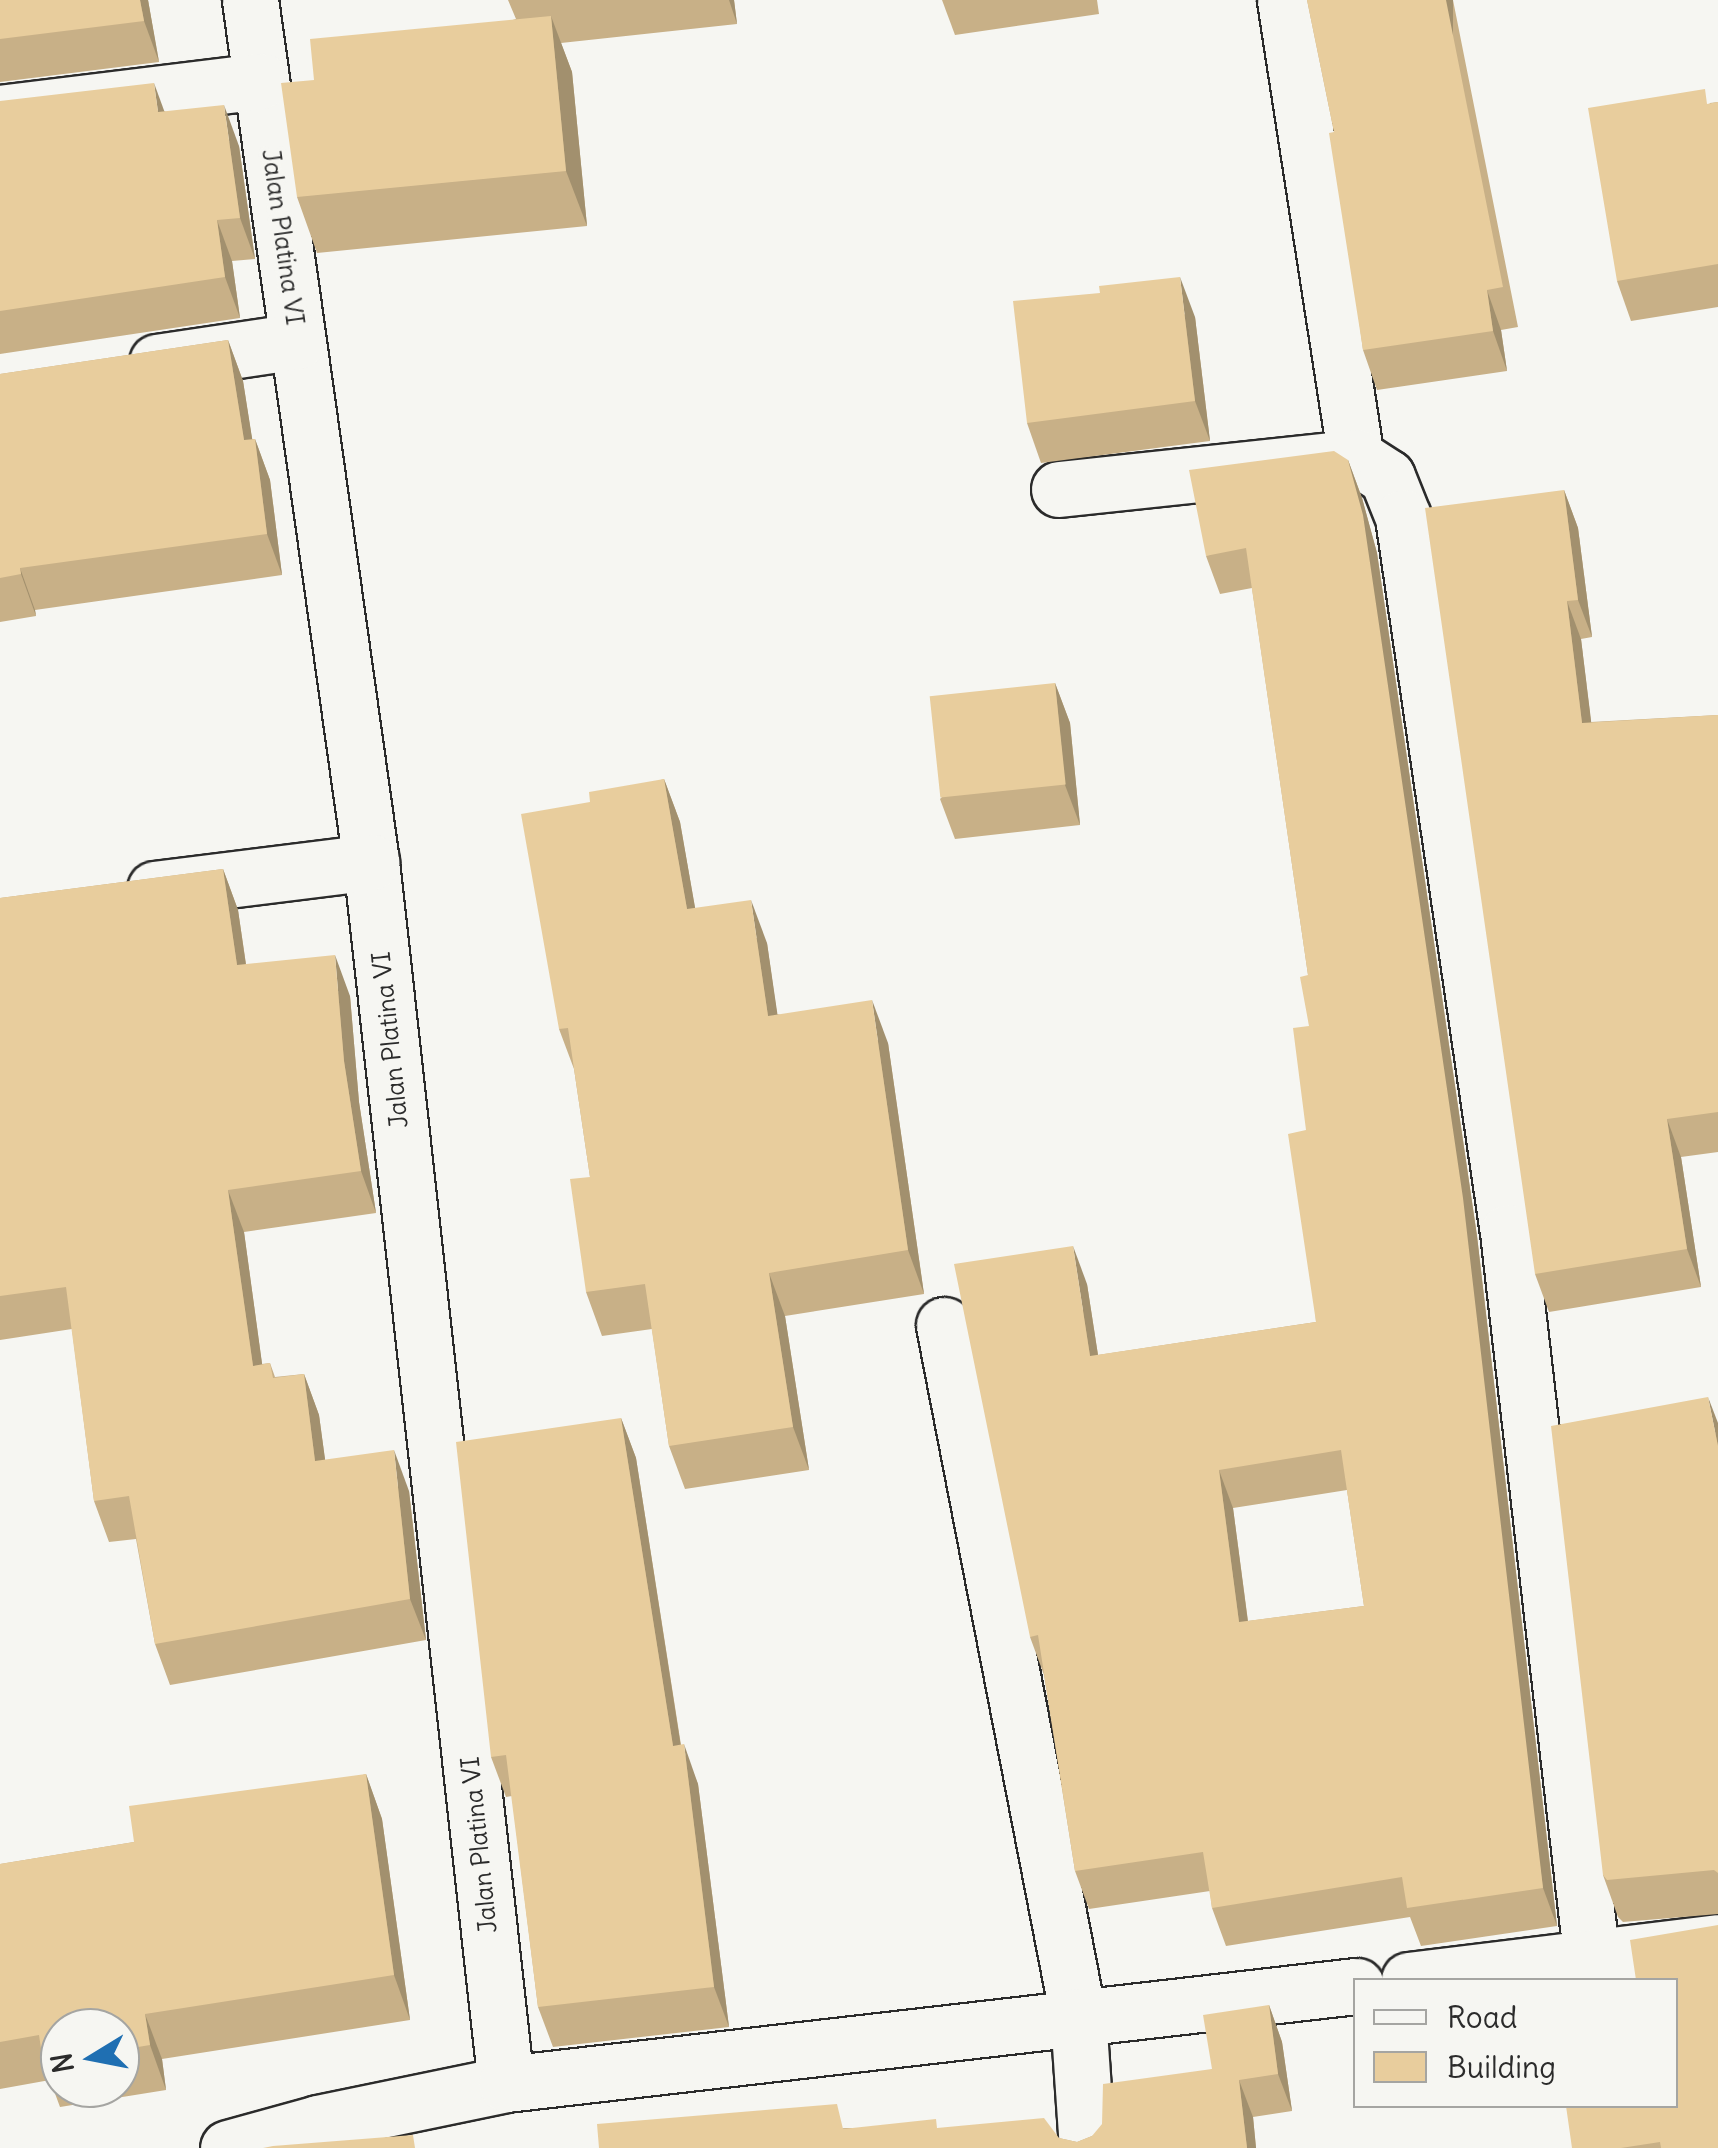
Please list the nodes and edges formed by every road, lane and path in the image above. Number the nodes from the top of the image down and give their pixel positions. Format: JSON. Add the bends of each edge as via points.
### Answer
{"nodes":[{"id":1,"x":250,"y":0,"type":"edge"},
{"id":2,"x":1285,"y":0,"type":"edge"},
{"id":3,"x":261,"y":80,"type":"junction"},
{"id":4,"x":0,"y":113,"type":"edge"},
{"id":5,"x":298,"y":341,"type":"junction"},
{"id":6,"x":112,"y":369,"type":"edge"},
{"id":7,"x":1356,"y":457,"type":"junction"},
{"id":8,"x":1059,"y":489,"type":"dead end"},
{"id":9,"x":370,"y":862,"type":"junction"},
{"id":10,"x":98,"y":897,"type":"edge"},
{"id":11,"x":944,"y":1325,"type":"dead end"},
{"id":12,"x":1718,"y":1942,"type":"edge"},
{"id":13,"x":1592,"y":1961,"type":"junction"},
{"id":14,"x":1427,"y":1978,"type":"edge"},
{"id":15,"x":1353,"y":1986,"type":"edge"},
{"id":16,"x":1078,"y":2016,"type":"junction"},
{"id":17,"x":506,"y":2084,"type":"junction"},
{"id":18,"x":228,"y":2148,"type":"edge"},
{"id":19,"x":1088,"y":2148,"type":"edge"}],
"edges":[{"from":1,"to":3,"type":"street","name":"Jalan Platina VI"},
{"from":2,"to":7,"type":"street"},
{"from":3,"to":4,"type":"street"},
{"from":3,"to":5,"type":"street","name":"Jalan Platina VI"},
{"from":5,"to":6,"type":"street"},
{"from":5,"to":9,"type":"street","name":"Jalan Platina VI"},
{"from":7,"to":8,"type":"street"},
{"from":7,"to":13,"type":"street","via":[[1387,477],[1403,517],[1508,1232]]},
{"from":9,"to":10,"type":"street"},
{"from":9,"to":17,"type":"street","name":"Jalan Platina VI"},
{"from":11,"to":16,"type":"street"},
{"from":12,"to":13,"type":"street"},
{"from":13,"to":14,"type":"street"},
{"from":15,"to":16,"type":"street"},
{"from":16,"to":17,"type":"street"},
{"from":16,"to":19,"type":"street"},
{"from":17,"to":18,"type":"street"}]}
